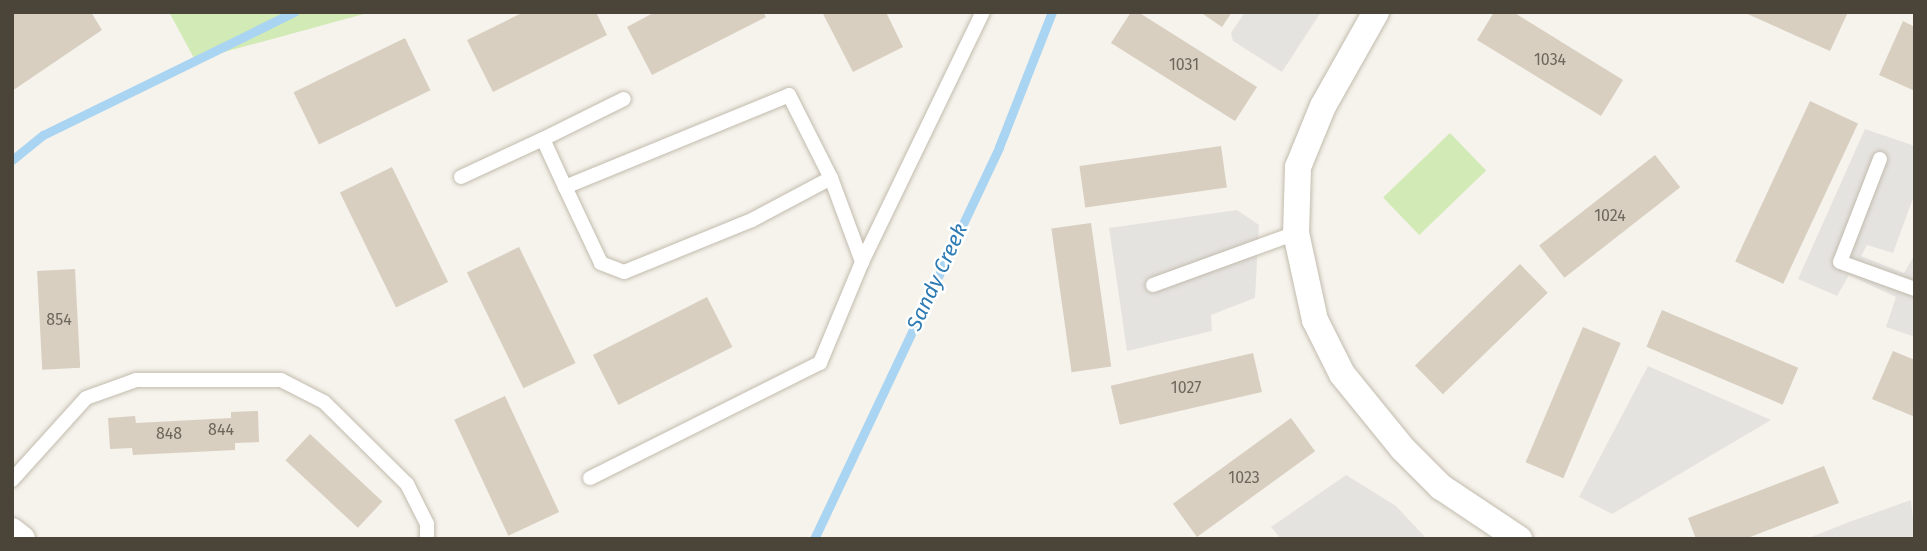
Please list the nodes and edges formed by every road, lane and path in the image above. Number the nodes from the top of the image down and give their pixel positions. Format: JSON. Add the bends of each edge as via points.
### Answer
{"nodes":[{"id":1,"x":1376,"y":12,"type":"edge"},
{"id":2,"x":980,"y":14,"type":"edge"},
{"id":3,"x":624,"y":99,"type":"dead end"},
{"id":4,"x":543,"y":139,"type":"junction"},
{"id":5,"x":1880,"y":159,"type":"dead end"},
{"id":6,"x":461,"y":177,"type":"dead end"},
{"id":7,"x":831,"y":178,"type":"junction"},
{"id":8,"x":565,"y":187,"type":"junction"},
{"id":9,"x":1296,"y":233,"type":"junction"},
{"id":10,"x":862,"y":262,"type":"junction"},
{"id":11,"x":1153,"y":285,"type":"dead end"},
{"id":12,"x":1915,"y":289,"type":"edge"},
{"id":13,"x":590,"y":478,"type":"dead end"},
{"id":14,"x":12,"y":480,"type":"edge"},
{"id":15,"x":12,"y":531,"type":"edge"},
{"id":16,"x":22,"y":539,"type":"edge"},
{"id":17,"x":427,"y":539,"type":"edge"},
{"id":18,"x":1518,"y":539,"type":"edge"}],
"edges":[{"from":1,"to":9,"type":"street","via":[[1307,139],[1295,194]]},
{"from":2,"to":10,"type":"lane"},
{"from":3,"to":4,"type":"lane"},
{"from":4,"to":6,"type":"lane"},
{"from":4,"to":8,"type":"lane"},
{"from":5,"to":12,"type":"lane","via":[[1840,262]]},
{"from":7,"to":8,"type":"lane","via":[[789,95]]},
{"from":7,"to":8,"type":"lane","via":[[752,220],[624,272],[601,263]]},
{"from":7,"to":10,"type":"lane"},
{"from":9,"to":11,"type":"lane"},
{"from":9,"to":18,"type":"street","via":[[1315,320],[1342,374],[1374,417],[1441,487]]},
{"from":10,"to":13,"type":"lane","via":[[820,363]]},
{"from":14,"to":17,"type":"lane","via":[[86,398],[136,380],[281,380],[324,402],[407,484],[427,524]]},
{"from":15,"to":16,"type":"street"}]}
